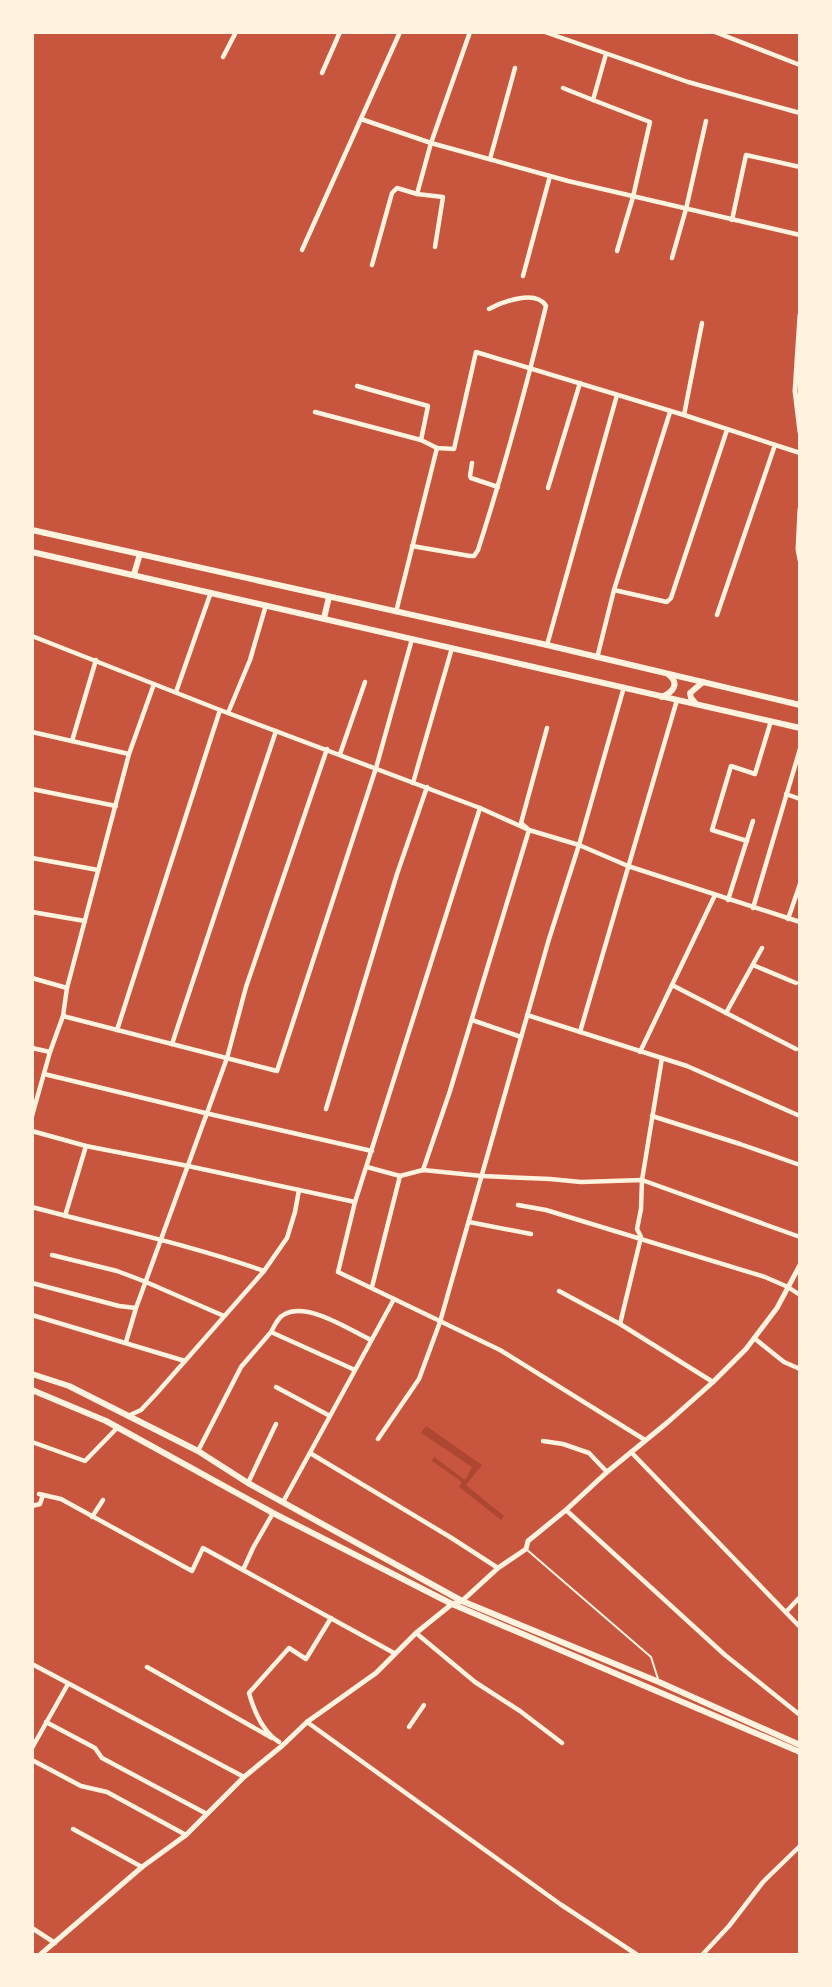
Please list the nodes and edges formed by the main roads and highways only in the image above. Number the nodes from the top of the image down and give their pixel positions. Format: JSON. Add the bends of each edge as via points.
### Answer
{"nodes":[{"id":1,"x":32,"y":530,"type":"edge"},
{"id":2,"x":32,"y":552,"type":"edge"},
{"id":3,"x":140,"y":554,"type":"junction"},
{"id":4,"x":134,"y":574,"type":"junction"},
{"id":5,"x":329,"y":597,"type":"junction"},
{"id":6,"x":324,"y":618,"type":"junction"},
{"id":7,"x":668,"y":674,"type":"junction"},
{"id":8,"x":703,"y":682,"type":"junction"},
{"id":9,"x":662,"y":697,"type":"junction"},
{"id":10,"x":697,"y":704,"type":"junction"},
{"id":11,"x":800,"y":705,"type":"edge"},
{"id":12,"x":800,"y":728,"type":"edge"},
{"id":13,"x":32,"y":1374,"type":"edge"},
{"id":14,"x":32,"y":1390,"type":"edge"},
{"id":15,"x":789,"y":1744,"type":"junction"},
{"id":16,"x":800,"y":1745,"type":"edge"},
{"id":17,"x":800,"y":1752,"type":"edge"}],
"edges":[{"from":1,"to":3,"type":"main road"},
{"from":2,"to":4,"type":"main road"},
{"from":3,"to":4,"type":"main road"},
{"from":3,"to":5,"type":"main road"},
{"from":4,"to":6,"type":"main road"},
{"from":5,"to":6,"type":"main road"},
{"from":5,"to":7,"type":"main road"},
{"from":6,"to":9,"type":"main road"},
{"from":7,"to":8,"type":"main road"},
{"from":7,"to":9,"type":"main road","via":[[676,683],[671,693]]},
{"from":8,"to":10,"type":"main road","via":[[690,692]]},
{"from":8,"to":11,"type":"main road"},
{"from":9,"to":10,"type":"main road"},
{"from":10,"to":12,"type":"main road"},
{"from":13,"to":15,"type":"main road","via":[[69,1386],[198,1451],[248,1483],[462,1602],[659,1682]]},
{"from":14,"to":15,"type":"main road","via":[[118,1427],[274,1513],[452,1604]]},
{"from":15,"to":16,"type":"main road"},
{"from":15,"to":17,"type":"main road"}]}
